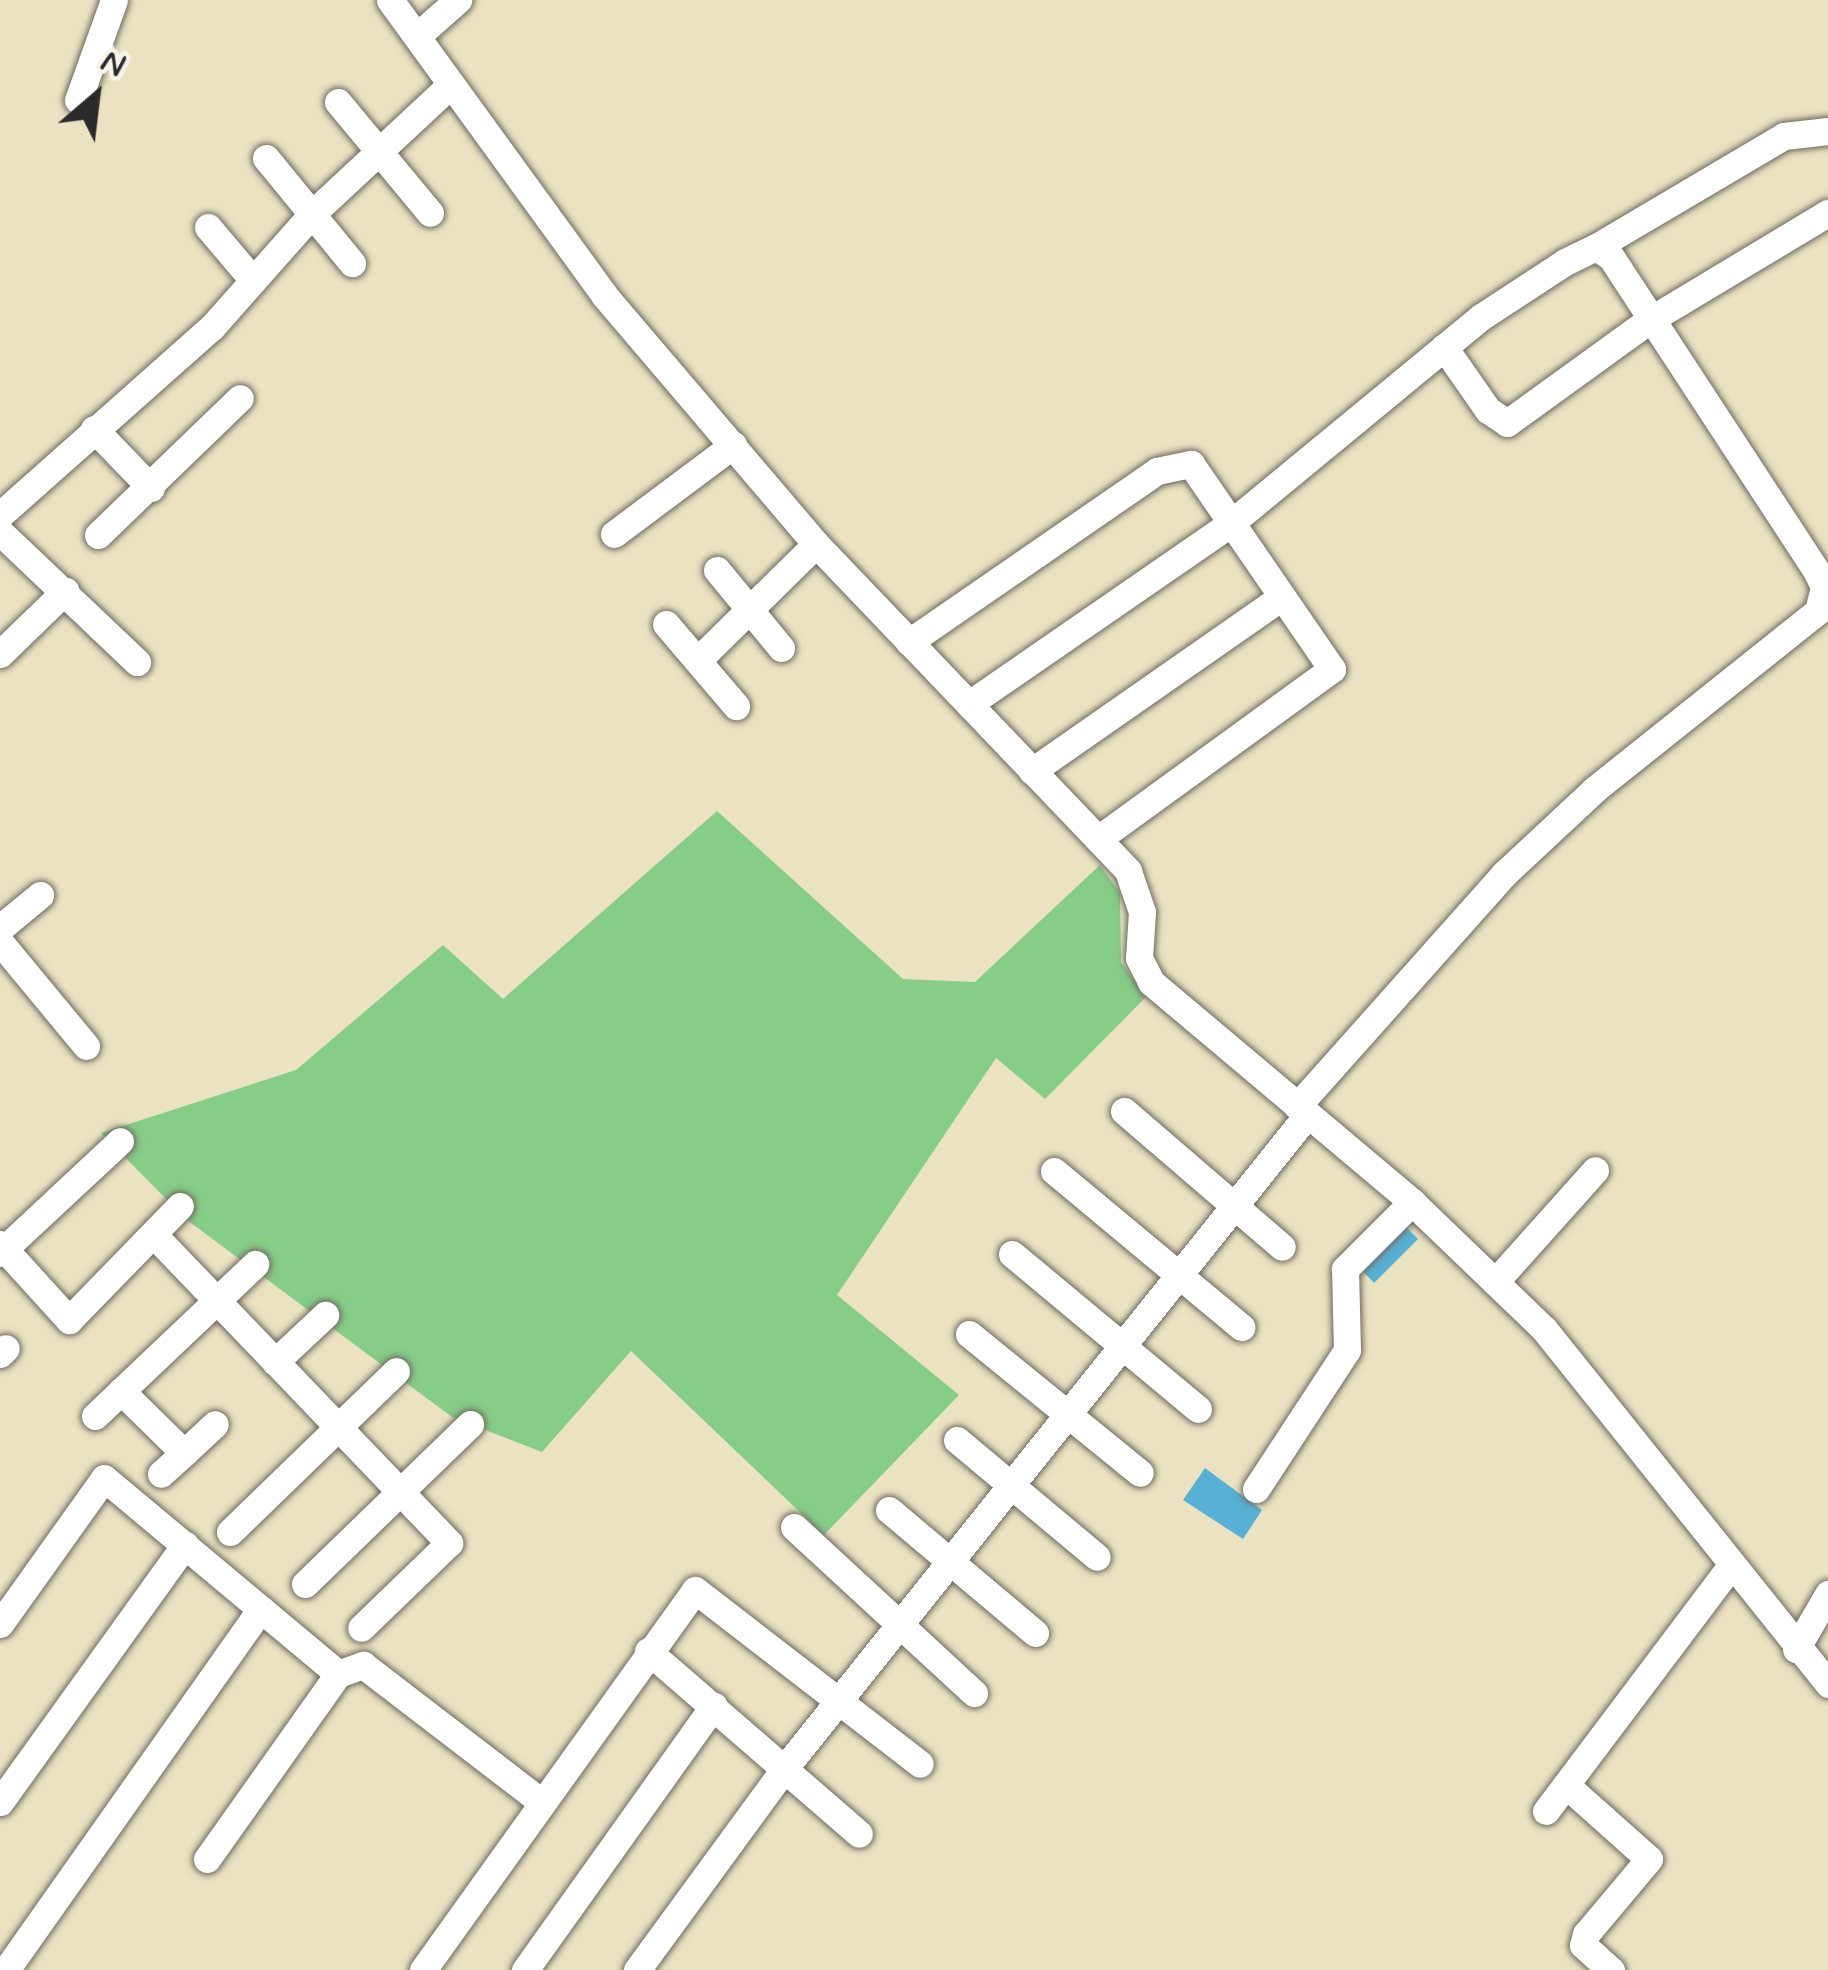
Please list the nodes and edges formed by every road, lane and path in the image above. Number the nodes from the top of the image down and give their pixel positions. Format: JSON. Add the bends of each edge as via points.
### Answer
{"nodes":[{"id":1,"x":114,"y":0,"type":"edge"},
{"id":2,"x":390,"y":0,"type":"edge"},
{"id":3,"x":458,"y":0,"type":"edge"},
{"id":4,"x":417,"y":36,"type":"junction"},
{"id":5,"x":448,"y":87,"type":"junction"},
{"id":6,"x":78,"y":100,"type":"dead end"},
{"id":7,"x":338,"y":102,"type":"dead end"},
{"id":8,"x":1828,"y":131,"type":"edge"},
{"id":9,"x":376,"y":153,"type":"junction"},
{"id":10,"x":266,"y":158,"type":"dead end"},
{"id":11,"x":1828,"y":212,"type":"edge"},
{"id":12,"x":430,"y":213,"type":"dead end"},
{"id":13,"x":312,"y":214,"type":"junction"},
{"id":14,"x":208,"y":227,"type":"dead end"},
{"id":15,"x":1596,"y":248,"type":"junction"},
{"id":16,"x":352,"y":262,"type":"dead end"},
{"id":17,"x":252,"y":279,"type":"junction"},
{"id":18,"x":1648,"y":321,"type":"junction"},
{"id":19,"x":1444,"y":347,"type":"junction"},
{"id":20,"x":240,"y":398,"type":"dead end"},
{"id":21,"x":94,"y":429,"type":"junction"},
{"id":22,"x":733,"y":445,"type":"junction"},
{"id":23,"x":151,"y":488,"type":"junction"},
{"id":24,"x":0,"y":515,"type":"edge"},
{"id":25,"x":1231,"y":524,"type":"junction"},
{"id":26,"x":0,"y":532,"type":"edge"},
{"id":27,"x":614,"y":534,"type":"dead end"},
{"id":28,"x":98,"y":535,"type":"dead end"},
{"id":29,"x":816,"y":544,"type":"junction"},
{"id":30,"x":717,"y":570,"type":"dead end"},
{"id":31,"x":65,"y":591,"type":"junction"},
{"id":32,"x":1281,"y":597,"type":"junction"},
{"id":33,"x":749,"y":610,"type":"junction"},
{"id":34,"x":666,"y":624,"type":"dead end"},
{"id":35,"x":910,"y":642,"type":"junction"},
{"id":36,"x":782,"y":648,"type":"dead end"},
{"id":37,"x":0,"y":654,"type":"edge"},
{"id":38,"x":698,"y":661,"type":"junction"},
{"id":39,"x":137,"y":662,"type":"dead end"},
{"id":40,"x":969,"y":704,"type":"junction"},
{"id":41,"x":736,"y":706,"type":"dead end"},
{"id":42,"x":1032,"y":771,"type":"junction"},
{"id":43,"x":1098,"y":839,"type":"junction"},
{"id":44,"x":40,"y":896,"type":"dead end"},
{"id":45,"x":0,"y":928,"type":"edge"},
{"id":46,"x":0,"y":942,"type":"edge"},
{"id":47,"x":86,"y":1046,"type":"dead end"},
{"id":48,"x":1302,"y":1110,"type":"junction"},
{"id":49,"x":1124,"y":1111,"type":"dead end"},
{"id":50,"x":120,"y":1141,"type":"dead end"},
{"id":51,"x":1594,"y":1170,"type":"dead end"},
{"id":52,"x":1054,"y":1171,"type":"dead end"},
{"id":53,"x":1412,"y":1202,"type":"junction"},
{"id":54,"x":180,"y":1206,"type":"dead end"},
{"id":55,"x":1235,"y":1208,"type":"junction"},
{"id":56,"x":153,"y":1234,"type":"junction"},
{"id":57,"x":1282,"y":1247,"type":"dead end"},
{"id":58,"x":2,"y":1248,"type":"edge"},
{"id":59,"x":1012,"y":1254,"type":"dead end"},
{"id":60,"x":255,"y":1264,"type":"dead end"},
{"id":61,"x":1182,"y":1276,"type":"junction"},
{"id":62,"x":1496,"y":1282,"type":"junction"},
{"id":63,"x":216,"y":1300,"type":"junction"},
{"id":64,"x":326,"y":1315,"type":"dead end"},
{"id":65,"x":1240,"y":1327,"type":"dead end"},
{"id":66,"x":969,"y":1334,"type":"dead end"},
{"id":67,"x":1124,"y":1349,"type":"junction"},
{"id":68,"x":275,"y":1362,"type":"junction"},
{"id":69,"x":396,"y":1371,"type":"dead end"},
{"id":70,"x":121,"y":1391,"type":"junction"},
{"id":71,"x":1198,"y":1409,"type":"dead end"},
{"id":72,"x":95,"y":1415,"type":"dead end"},
{"id":73,"x":1070,"y":1416,"type":"junction"},
{"id":74,"x":215,"y":1424,"type":"dead end"},
{"id":75,"x":470,"y":1424,"type":"dead end"},
{"id":76,"x":338,"y":1427,"type":"junction"},
{"id":77,"x":957,"y":1440,"type":"dead end"},
{"id":78,"x":184,"y":1453,"type":"junction"},
{"id":79,"x":1140,"y":1473,"type":"dead end"},
{"id":80,"x":161,"y":1474,"type":"dead end"},
{"id":81,"x":1013,"y":1487,"type":"junction"},
{"id":82,"x":1256,"y":1489,"type":"dead end"},
{"id":83,"x":400,"y":1492,"type":"junction"},
{"id":84,"x":890,"y":1510,"type":"dead end"},
{"id":85,"x":794,"y":1527,"type":"dead end"},
{"id":86,"x":230,"y":1532,"type":"dead end"},
{"id":87,"x":185,"y":1544,"type":"junction"},
{"id":88,"x":1096,"y":1557,"type":"dead end"},
{"id":89,"x":953,"y":1561,"type":"junction"},
{"id":90,"x":1730,"y":1567,"type":"junction"},
{"id":91,"x":305,"y":1584,"type":"dead end"},
{"id":92,"x":1828,"y":1594,"type":"edge"},
{"id":93,"x":261,"y":1609,"type":"junction"},
{"id":94,"x":0,"y":1624,"type":"edge"},
{"id":95,"x":901,"y":1625,"type":"junction"},
{"id":96,"x":361,"y":1628,"type":"dead end"},
{"id":97,"x":1035,"y":1633,"type":"dead end"},
{"id":98,"x":1796,"y":1648,"type":"junction"},
{"id":99,"x":648,"y":1651,"type":"junction"},
{"id":100,"x":338,"y":1674,"type":"junction"},
{"id":101,"x":1828,"y":1684,"type":"edge"},
{"id":102,"x":974,"y":1693,"type":"dead end"},
{"id":103,"x":840,"y":1701,"type":"junction"},
{"id":104,"x":714,"y":1706,"type":"junction"},
{"id":105,"x":920,"y":1764,"type":"dead end"},
{"id":106,"x":784,"y":1769,"type":"junction"},
{"id":107,"x":1566,"y":1785,"type":"junction"},
{"id":108,"x":539,"y":1801,"type":"junction"},
{"id":109,"x":0,"y":1802,"type":"edge"},
{"id":110,"x":1546,"y":1811,"type":"dead end"},
{"id":111,"x":859,"y":1834,"type":"dead end"},
{"id":112,"x":207,"y":1859,"type":"dead end"},
{"id":113,"x":6,"y":1970,"type":"edge"},
{"id":114,"x":423,"y":1970,"type":"edge"},
{"id":115,"x":525,"y":1970,"type":"edge"},
{"id":116,"x":637,"y":1970,"type":"edge"},
{"id":117,"x":1611,"y":1970,"type":"edge"}],
"edges":[{"from":1,"to":6,"type":"street"},
{"from":2,"to":4,"type":"street"},
{"from":3,"to":4,"type":"street"},
{"from":4,"to":5,"type":"street"},
{"from":5,"to":9,"type":"street"},
{"from":5,"to":22,"type":"street","via":[[604,295]]},
{"from":7,"to":9,"type":"street"},
{"from":8,"to":15,"type":"street","via":[[1784,136]]},
{"from":9,"to":12,"type":"street"},
{"from":9,"to":13,"type":"street"},
{"from":10,"to":13,"type":"street"},
{"from":11,"to":18,"type":"street"},
{"from":13,"to":16,"type":"street"},
{"from":13,"to":17,"type":"street"},
{"from":14,"to":17,"type":"street"},
{"from":15,"to":18,"type":"street","via":[[1611,257]]},
{"from":15,"to":19,"type":"street"},
{"from":17,"to":21,"type":"street","via":[[212,327]]},
{"from":18,"to":19,"type":"street","via":[[1508,423],[1488,410]]},
{"from":18,"to":48,"type":"street","via":[[1817,572],[1824,587],[1818,611],[1594,790],[1504,874]]},
{"from":19,"to":25,"type":"street"},
{"from":20,"to":23,"type":"street"},
{"from":21,"to":23,"type":"street"},
{"from":21,"to":24,"type":"street"},
{"from":22,"to":27,"type":"street"},
{"from":22,"to":29,"type":"street"},
{"from":23,"to":28,"type":"street"},
{"from":25,"to":32,"type":"street"},
{"from":25,"to":35,"type":"street","via":[[1191,464],[1156,471]]},
{"from":25,"to":40,"type":"street"},
{"from":26,"to":31,"type":"street"},
{"from":29,"to":33,"type":"street"},
{"from":29,"to":35,"type":"street"},
{"from":30,"to":33,"type":"street"},
{"from":31,"to":37,"type":"street"},
{"from":31,"to":39,"type":"street"},
{"from":32,"to":42,"type":"street"},
{"from":32,"to":43,"type":"street","via":[[1332,669]]},
{"from":33,"to":36,"type":"street"},
{"from":33,"to":38,"type":"street"},
{"from":34,"to":38,"type":"street"},
{"from":35,"to":40,"type":"street"},
{"from":38,"to":41,"type":"street"},
{"from":40,"to":42,"type":"street"},
{"from":42,"to":43,"type":"street"},
{"from":43,"to":48,"type":"street","via":[[1135,886],[1139,958],[1150,982]]},
{"from":44,"to":45,"type":"street"},
{"from":46,"to":47,"type":"street"},
{"from":48,"to":53,"type":"street"},
{"from":48,"to":55,"type":"street"},
{"from":49,"to":55,"type":"street"},
{"from":50,"to":58,"type":"street"},
{"from":51,"to":62,"type":"street"},
{"from":52,"to":61,"type":"street"},
{"from":53,"to":62,"type":"street"},
{"from":53,"to":82,"type":"street","via":[[1345,1269],[1348,1349]]},
{"from":54,"to":56,"type":"street"},
{"from":55,"to":57,"type":"street"},
{"from":55,"to":61,"type":"street"},
{"from":56,"to":58,"type":"street","via":[[69,1320]]},
{"from":56,"to":63,"type":"street"},
{"from":59,"to":67,"type":"street"},
{"from":60,"to":63,"type":"street"},
{"from":61,"to":65,"type":"street"},
{"from":61,"to":67,"type":"street"},
{"from":62,"to":90,"type":"street","via":[[1544,1329]]},
{"from":63,"to":68,"type":"street"},
{"from":63,"to":70,"type":"street"},
{"from":64,"to":68,"type":"street"},
{"from":66,"to":73,"type":"street"},
{"from":67,"to":71,"type":"street"},
{"from":67,"to":73,"type":"street"},
{"from":68,"to":76,"type":"street"},
{"from":69,"to":76,"type":"street"},
{"from":70,"to":72,"type":"street"},
{"from":70,"to":78,"type":"street"},
{"from":73,"to":79,"type":"street"},
{"from":73,"to":81,"type":"street"},
{"from":74,"to":78,"type":"street"},
{"from":75,"to":83,"type":"street"},
{"from":76,"to":83,"type":"street"},
{"from":76,"to":86,"type":"street"},
{"from":77,"to":81,"type":"street"},
{"from":78,"to":80,"type":"street"},
{"from":81,"to":88,"type":"street"},
{"from":81,"to":89,"type":"street"},
{"from":83,"to":91,"type":"street"},
{"from":83,"to":96,"type":"street","via":[[449,1544]]},
{"from":84,"to":89,"type":"street"},
{"from":85,"to":95,"type":"street"},
{"from":87,"to":93,"type":"street"},
{"from":87,"to":94,"type":"street","via":[[104,1478]]},
{"from":87,"to":109,"type":"street"},
{"from":89,"to":95,"type":"street"},
{"from":89,"to":97,"type":"street"},
{"from":90,"to":98,"type":"street"},
{"from":90,"to":107,"type":"street"},
{"from":92,"to":98,"type":"street"},
{"from":93,"to":100,"type":"street"},
{"from":93,"to":113,"type":"street"},
{"from":95,"to":102,"type":"street"},
{"from":95,"to":103,"type":"street"},
{"from":98,"to":101,"type":"street"},
{"from":99,"to":103,"type":"street","via":[[689,1594],[703,1591]]},
{"from":99,"to":104,"type":"street"},
{"from":99,"to":108,"type":"street"},
{"from":100,"to":108,"type":"street","via":[[362,1665]]},
{"from":100,"to":112,"type":"street"},
{"from":103,"to":105,"type":"street"},
{"from":103,"to":106,"type":"street"},
{"from":104,"to":106,"type":"street"},
{"from":104,"to":115,"type":"street"},
{"from":106,"to":111,"type":"street"},
{"from":106,"to":116,"type":"street"},
{"from":107,"to":110,"type":"street"},
{"from":107,"to":117,"type":"street","via":[[1649,1859],[1582,1945]]},
{"from":108,"to":114,"type":"street"}]}
